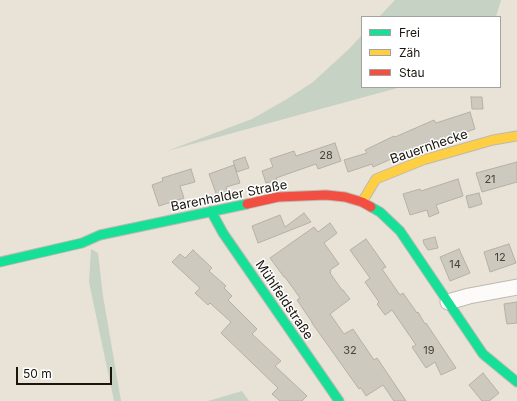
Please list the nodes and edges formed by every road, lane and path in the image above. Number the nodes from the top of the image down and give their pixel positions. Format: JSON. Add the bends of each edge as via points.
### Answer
{"nodes":[{"id":1,"x":517,"y":136,"type":"edge"},
{"id":2,"x":362,"y":202,"type":"junction"},
{"id":3,"x":211,"y":211,"type":"junction"},
{"id":4,"x":0,"y":262,"type":"edge"},
{"id":5,"x":517,"y":287,"type":"edge"},
{"id":6,"x":448,"y":302,"type":"junction"},
{"id":7,"x":517,"y":382,"type":"edge"},
{"id":8,"x":339,"y":401,"type":"edge"}],
"edges":[{"from":1,"to":2,"type":"street","name":"Bauernhecke","via":[[493,140],[423,160],[376,179]]},
{"from":2,"to":3,"type":"street","name":"Barenhalder Straße","via":[[326,195],[278,197]]},
{"from":2,"to":6,"type":"street","name":"Barenhalder Straße","via":[[380,212],[400,231]]},
{"from":3,"to":4,"type":"street","name":"Barenhalder Straße","via":[[100,235],[82,243]]},
{"from":3,"to":8,"type":"street","name":"Mühlfeldstraße","via":[[223,233]]},
{"from":5,"to":6,"type":"street"},
{"from":6,"to":7,"type":"street","name":"Barenhalder Straße","via":[[483,354]]}]}
